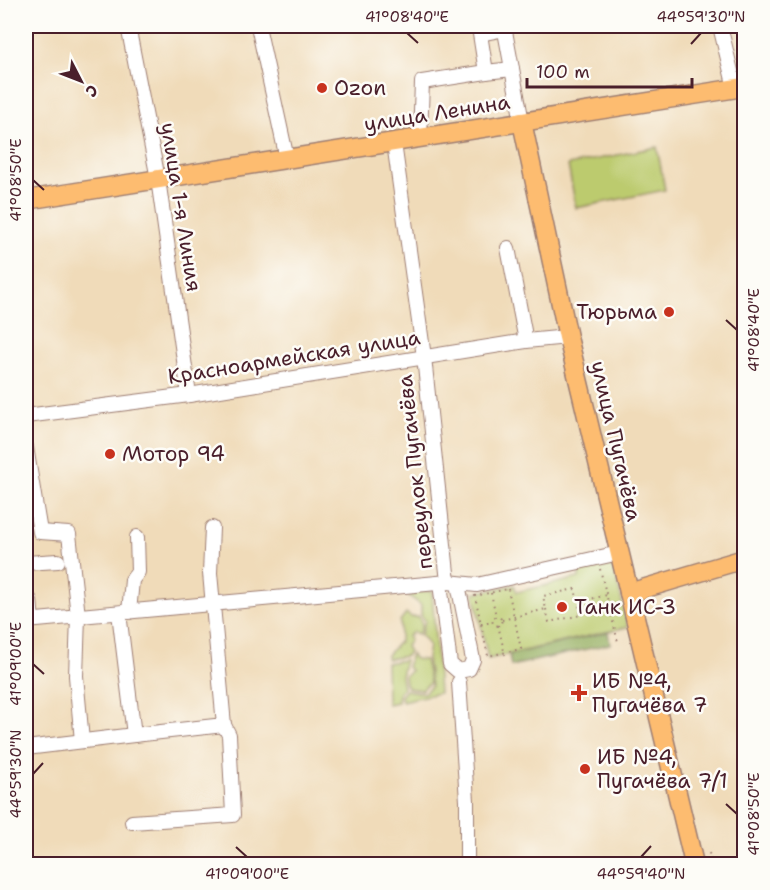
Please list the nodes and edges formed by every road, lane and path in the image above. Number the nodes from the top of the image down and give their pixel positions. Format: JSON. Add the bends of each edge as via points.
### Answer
{"nodes":[{"id":1,"x":128,"y":26,"type":"edge"},
{"id":2,"x":258,"y":26,"type":"edge"},
{"id":3,"x":720,"y":26,"type":"edge"},
{"id":4,"x":504,"y":27,"type":"edge"},
{"id":5,"x":512,"y":69,"type":"junction"},
{"id":6,"x":486,"y":72,"type":"junction"},
{"id":7,"x":740,"y":88,"type":"edge"},
{"id":8,"x":522,"y":122,"type":"junction"},
{"id":9,"x":420,"y":139,"type":"junction"},
{"id":10,"x":394,"y":143,"type":"junction"},
{"id":11,"x":287,"y":159,"type":"junction"},
{"id":12,"x":158,"y":180,"type":"junction"},
{"id":13,"x":26,"y":200,"type":"edge"},
{"id":14,"x":508,"y":249,"type":"dead end"},
{"id":15,"x":568,"y":337,"type":"junction"},
{"id":16,"x":526,"y":341,"type":"junction"},
{"id":17,"x":424,"y":357,"type":"junction"},
{"id":18,"x":189,"y":396,"type":"junction"},
{"id":19,"x":26,"y":416,"type":"edge"},
{"id":20,"x":26,"y":447,"type":"edge"},
{"id":21,"x":212,"y":528,"type":"dead end"},
{"id":22,"x":137,"y":537,"type":"dead end"},
{"id":23,"x":619,"y":553,"type":"junction"},
{"id":24,"x":744,"y":559,"type":"edge"},
{"id":25,"x":58,"y":561,"type":"dead end"},
{"id":26,"x":26,"y":563,"type":"edge"},
{"id":27,"x":600,"y":566,"type":"dead end"},
{"id":28,"x":449,"y":583,"type":"junction"},
{"id":29,"x":629,"y":593,"type":"junction"},
{"id":30,"x":475,"y":596,"type":"dead end"},
{"id":31,"x":607,"y":596,"type":"junction"},
{"id":32,"x":26,"y":600,"type":"edge"},
{"id":33,"x":578,"y":602,"type":"junction"},
{"id":34,"x":214,"y":604,"type":"junction"},
{"id":35,"x":546,"y":609,"type":"junction"},
{"id":36,"x":124,"y":612,"type":"junction"},
{"id":37,"x":78,"y":616,"type":"junction"},
{"id":38,"x":496,"y":616,"type":"junction"},
{"id":39,"x":513,"y":617,"type":"junction"},
{"id":40,"x":502,"y":620,"type":"junction"},
{"id":41,"x":29,"y":621,"type":"edge"},
{"id":42,"x":493,"y":622,"type":"junction"},
{"id":43,"x":481,"y":624,"type":"junction"},
{"id":44,"x":498,"y":625,"type":"junction"},
{"id":45,"x":618,"y":642,"type":"dead end"},
{"id":46,"x":504,"y":654,"type":"junction"},
{"id":47,"x":459,"y":682,"type":"dead end"},
{"id":48,"x":224,"y":725,"type":"junction"},
{"id":49,"x":134,"y":735,"type":"junction"},
{"id":50,"x":82,"y":741,"type":"junction"},
{"id":51,"x":26,"y":748,"type":"edge"},
{"id":52,"x":132,"y":822,"type":"dead end"},
{"id":53,"x":709,"y":853,"type":"dead end"},
{"id":54,"x":467,"y":864,"type":"edge"},
{"id":55,"x":694,"y":864,"type":"edge"},
{"id":56,"x":712,"y":864,"type":"edge"}],
"edges":[{"from":1,"to":12,"type":"street","name":"улица 1-я Линия"},
{"from":2,"to":11,"type":"street"},
{"from":3,"to":7,"type":"street","name":"улица Ленина"},
{"from":4,"to":5,"type":"street","name":"улица Пугачёва"},
{"from":4,"to":6,"type":"street","via":[[480,34]]},
{"from":5,"to":6,"type":"street"},
{"from":5,"to":8,"type":"street","name":"улица Пугачёва"},
{"from":6,"to":9,"type":"street","via":[[422,82]]},
{"from":7,"to":8,"type":"main road","name":"улица Ленина"},
{"from":8,"to":9,"type":"main road","name":"улица Ленина"},
{"from":8,"to":15,"type":"main road","name":"улица Пугачёва"},
{"from":9,"to":10,"type":"main road","name":"улица Ленина"},
{"from":10,"to":11,"type":"main road","name":"улица Ленина"},
{"from":10,"to":17,"type":"street","name":"переулок Пугачёва"},
{"from":11,"to":12,"type":"main road","name":"улица Ленина"},
{"from":12,"to":13,"type":"main road","name":"улица Ленина"},
{"from":12,"to":18,"type":"street","name":"улица 1-я Линия"},
{"from":14,"to":16,"type":"street"},
{"from":15,"to":16,"type":"street","name":"Красноармейская улица"},
{"from":15,"to":23,"type":"main road","name":"улица Пугачёва"},
{"from":16,"to":17,"type":"street","name":"Красноармейская улица"},
{"from":17,"to":18,"type":"street","name":"Красноармейская улица"},
{"from":17,"to":28,"type":"street","name":"переулок Пугачёва"},
{"from":18,"to":19,"type":"street","name":"Красноармейская улица"},
{"from":20,"to":37,"type":"street","via":[[40,532],[69,534]]},
{"from":21,"to":34,"type":"street","via":[[210,573]]},
{"from":22,"to":36,"type":"street","via":[[138,572],[132,580]]},
{"from":23,"to":28,"type":"street","via":[[477,585]]},
{"from":23,"to":29,"type":"main road","name":"улица Пугачёва"},
{"from":24,"to":29,"type":"main road"},
{"from":25,"to":26,"type":"street"},
{"from":27,"to":31,"type":"path"},
{"from":28,"to":28,"type":"street","via":[[450,664],[458,671],[469,669],[473,660]]},
{"from":28,"to":34,"type":"street"},
{"from":29,"to":55,"type":"main road","name":"улица Пугачёва"},
{"from":30,"to":43,"type":"path"},
{"from":31,"to":33,"type":"path"},
{"from":31,"to":45,"type":"path"},
{"from":32,"to":41,"type":"street","via":[[30,600]]},
{"from":33,"to":35,"type":"path","via":[[575,589],[543,596]]},
{"from":33,"to":35,"type":"path","via":[[581,615],[549,622]]},
{"from":34,"to":36,"type":"street"},
{"from":34,"to":48,"type":"street"},
{"from":35,"to":39,"type":"path"},
{"from":36,"to":37,"type":"street"},
{"from":36,"to":49,"type":"street"},
{"from":37,"to":41,"type":"street"},
{"from":37,"to":50,"type":"street","via":[[76,676]]},
{"from":38,"to":39,"type":"path","via":[[491,591],[508,589]]},
{"from":38,"to":40,"type":"path"},
{"from":38,"to":42,"type":"path"},
{"from":39,"to":40,"type":"path"},
{"from":39,"to":46,"type":"path","via":[[521,649]]},
{"from":40,"to":44,"type":"path"},
{"from":42,"to":43,"type":"path"},
{"from":42,"to":44,"type":"path"},
{"from":43,"to":46,"type":"path","via":[[488,656]]},
{"from":44,"to":46,"type":"path"},
{"from":47,"to":54,"type":"street"},
{"from":48,"to":49,"type":"street"},
{"from":48,"to":52,"type":"street","via":[[229,735],[233,814]]},
{"from":49,"to":50,"type":"street"},
{"from":50,"to":51,"type":"street"},
{"from":53,"to":56,"type":"path"}]}
